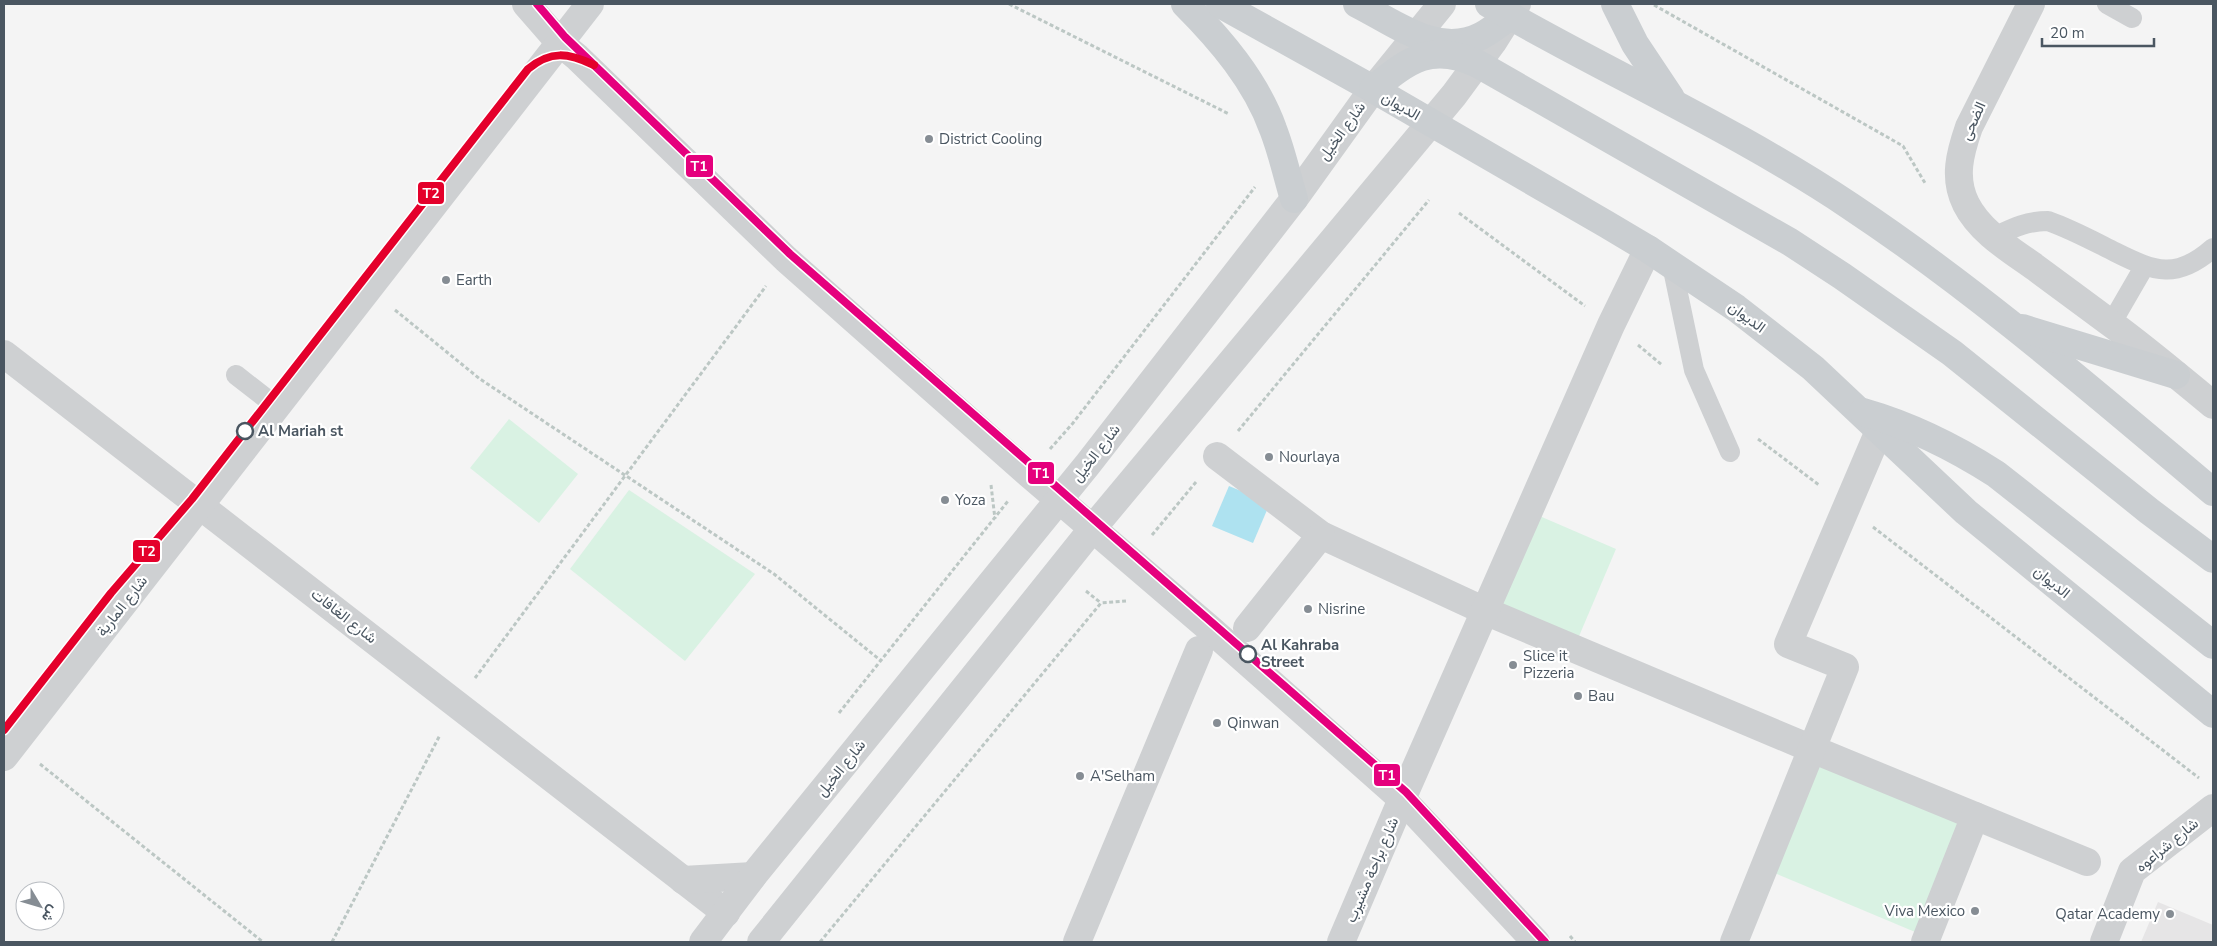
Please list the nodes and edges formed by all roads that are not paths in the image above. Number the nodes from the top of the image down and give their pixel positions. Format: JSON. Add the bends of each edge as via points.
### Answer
{"nodes":[{"id":1,"x":526,"y":4,"type":"edge"},
{"id":2,"x":590,"y":4,"type":"edge"},
{"id":3,"x":1185,"y":4,"type":"edge"},
{"id":4,"x":1220,"y":4,"type":"edge"},
{"id":5,"x":1357,"y":4,"type":"edge"},
{"id":6,"x":1442,"y":4,"type":"edge"},
{"id":7,"x":1615,"y":4,"type":"edge"},
{"id":8,"x":2031,"y":4,"type":"edge"},
{"id":9,"x":2107,"y":4,"type":"edge"},
{"id":10,"x":1505,"y":8,"type":"edge"},
{"id":11,"x":2132,"y":18,"type":"dead end"},
{"id":12,"x":1418,"y":35,"type":"junction"},
{"id":13,"x":560,"y":43,"type":"junction"},
{"id":14,"x":1478,"y":64,"type":"junction"},
{"id":15,"x":1373,"y":89,"type":"junction"},
{"id":16,"x":1675,"y":103,"type":"junction"},
{"id":17,"x":1432,"y":123,"type":"junction"},
{"id":18,"x":1294,"y":199,"type":"junction"},
{"id":19,"x":1994,"y":237,"type":"junction"},
{"id":20,"x":2213,"y":248,"type":"edge"},
{"id":21,"x":1648,"y":249,"type":"junction"},
{"id":22,"x":1672,"y":265,"type":"junction"},
{"id":23,"x":2144,"y":266,"type":"junction"},
{"id":24,"x":2011,"y":324,"type":"junction"},
{"id":25,"x":2111,"y":324,"type":"junction"},
{"id":26,"x":4,"y":354,"type":"edge"},
{"id":27,"x":2176,"y":374,"type":"junction"},
{"id":28,"x":236,"y":375,"type":"dead end"},
{"id":29,"x":2213,"y":405,"type":"edge"},
{"id":30,"x":277,"y":407,"type":"junction"},
{"id":31,"x":1859,"y":411,"type":"junction"},
{"id":32,"x":1879,"y":431,"type":"junction"},
{"id":33,"x":1730,"y":452,"type":"dead end"},
{"id":34,"x":1217,"y":456,"type":"dead end"},
{"id":35,"x":2213,"y":492,"type":"edge"},
{"id":36,"x":1059,"y":500,"type":"junction"},
{"id":37,"x":201,"y":505,"type":"junction"},
{"id":38,"x":1093,"y":529,"type":"junction"},
{"id":39,"x":1321,"y":536,"type":"junction"},
{"id":40,"x":2213,"y":559,"type":"edge"},
{"id":41,"x":1485,"y":610,"type":"junction"},
{"id":42,"x":1248,"y":628,"type":"dead end"},
{"id":43,"x":2213,"y":645,"type":"edge"},
{"id":44,"x":1199,"y":650,"type":"dead end"},
{"id":45,"x":2213,"y":714,"type":"edge"},
{"id":46,"x":1812,"y":749,"type":"junction"},
{"id":47,"x":9,"y":750,"type":"edge"},
{"id":48,"x":1402,"y":799,"type":"junction"},
{"id":49,"x":2213,"y":808,"type":"edge"},
{"id":50,"x":1975,"y":816,"type":"junction"},
{"id":51,"x":2087,"y":862,"type":"dead end"},
{"id":52,"x":753,"y":876,"type":"junction"},
{"id":53,"x":683,"y":880,"type":"junction"},
{"id":54,"x":726,"y":913,"type":"junction"},
{"id":55,"x":763,"y":941,"type":"edge"},
{"id":56,"x":703,"y":942,"type":"edge"},
{"id":57,"x":1077,"y":942,"type":"edge"},
{"id":58,"x":1341,"y":942,"type":"edge"},
{"id":59,"x":1536,"y":942,"type":"edge"},
{"id":60,"x":1734,"y":942,"type":"edge"},
{"id":61,"x":1925,"y":942,"type":"edge"},
{"id":62,"x":2104,"y":942,"type":"edge"}],
"edges":[{"from":1,"to":13,"type":"street"},
{"from":2,"to":13,"type":"street","name":"شارع المارية"},
{"from":3,"to":18,"type":"main road","via":[[1242,71],[1264,108]]},
{"from":4,"to":15,"type":"main road","name":"الديوان"},
{"from":5,"to":12,"type":"main road"},
{"from":6,"to":12,"type":"street","name":"شارع الخيل"},
{"from":7,"to":16,"type":"main road","via":[[1649,67]]},
{"from":8,"to":19,"type":"street","name":"الضحى","via":[[1969,127],[1959,159],[1958,175],[1966,205]]},
{"from":9,"to":11,"type":"lane"},
{"from":10,"to":12,"type":"main road","via":[[1482,36],[1460,43],[1439,42]]},
{"from":10,"to":14,"type":"street"},
{"from":10,"to":16,"type":"main road"},
{"from":12,"to":15,"type":"street","name":"شارع الخيل"},
{"from":13,"to":30,"type":"street","name":"شارع المارية"},
{"from":13,"to":36,"type":"street","via":[[786,259]]},
{"from":14,"to":15,"type":"main road","via":[[1450,53],[1430,54],[1398,69]]},
{"from":14,"to":17,"type":"street"},
{"from":14,"to":40,"type":"main road","via":[[1719,200],[1834,271],[1952,353]]},
{"from":15,"to":17,"type":"main road","name":"الديوان"},
{"from":15,"to":18,"type":"street","name":"شارع الخيل"},
{"from":16,"to":24,"type":"main road","via":[[1848,204]]},
{"from":17,"to":21,"type":"main road","name":"الديوان"},
{"from":17,"to":38,"type":"street"},
{"from":18,"to":36,"type":"street","name":"شارع الخيل"},
{"from":19,"to":23,"type":"lane","via":[[2019,225],[2048,221]]},
{"from":19,"to":25,"type":"street"},
{"from":20,"to":23,"type":"lane","via":[[2183,267],[2163,270]]},
{"from":21,"to":22,"type":"main road","name":"الديوان"},
{"from":21,"to":41,"type":"street","name":"شارع براحة مشيرب"},
{"from":22,"to":31,"type":"main road","name":"الديوان","via":[[1764,328]]},
{"from":22,"to":33,"type":"lane","via":[[1694,370]]},
{"from":23,"to":25,"type":"lane"},
{"from":24,"to":27,"type":"main road"},
{"from":24,"to":35,"type":"main road"},
{"from":25,"to":27,"type":"street"},
{"from":26,"to":37,"type":"street","name":"شارع الغافات"},
{"from":27,"to":29,"type":"street"},
{"from":28,"to":30,"type":"lane"},
{"from":30,"to":37,"type":"street","name":"شارع المارية"},
{"from":31,"to":32,"type":"main road","name":"الديوان"},
{"from":31,"to":43,"type":"main road","via":[[1931,436],[1996,474]]},
{"from":32,"to":45,"type":"main road","name":"الديوان","via":[[1974,518]]},
{"from":32,"to":46,"type":"street","via":[[1788,644],[1845,667]]},
{"from":34,"to":39,"type":"street"},
{"from":36,"to":38,"type":"street"},
{"from":36,"to":52,"type":"street","name":"شارع الخيل"},
{"from":37,"to":47,"type":"street","name":"شارع المارية"},
{"from":37,"to":53,"type":"street","name":"شارع الغافات"},
{"from":38,"to":48,"type":"street"},
{"from":38,"to":55,"type":"street"},
{"from":39,"to":41,"type":"street"},
{"from":39,"to":42,"type":"street"},
{"from":41,"to":46,"type":"street"},
{"from":41,"to":48,"type":"street","name":"شارع براحة مشيرب"},
{"from":44,"to":57,"type":"street"},
{"from":46,"to":50,"type":"street"},
{"from":46,"to":60,"type":"street"},
{"from":48,"to":58,"type":"street","name":"شارع براحة مشيرب"},
{"from":48,"to":59,"type":"street"},
{"from":49,"to":62,"type":"street","name":"شارع شراعوه","via":[[2132,871]]},
{"from":50,"to":51,"type":"street"},
{"from":50,"to":61,"type":"street"},
{"from":52,"to":53,"type":"street"},
{"from":52,"to":54,"type":"street","name":"شارع الخيل"},
{"from":53,"to":54,"type":"street","name":"شارع الغافات"},
{"from":54,"to":56,"type":"street","name":"شارع الخيل"}]}
